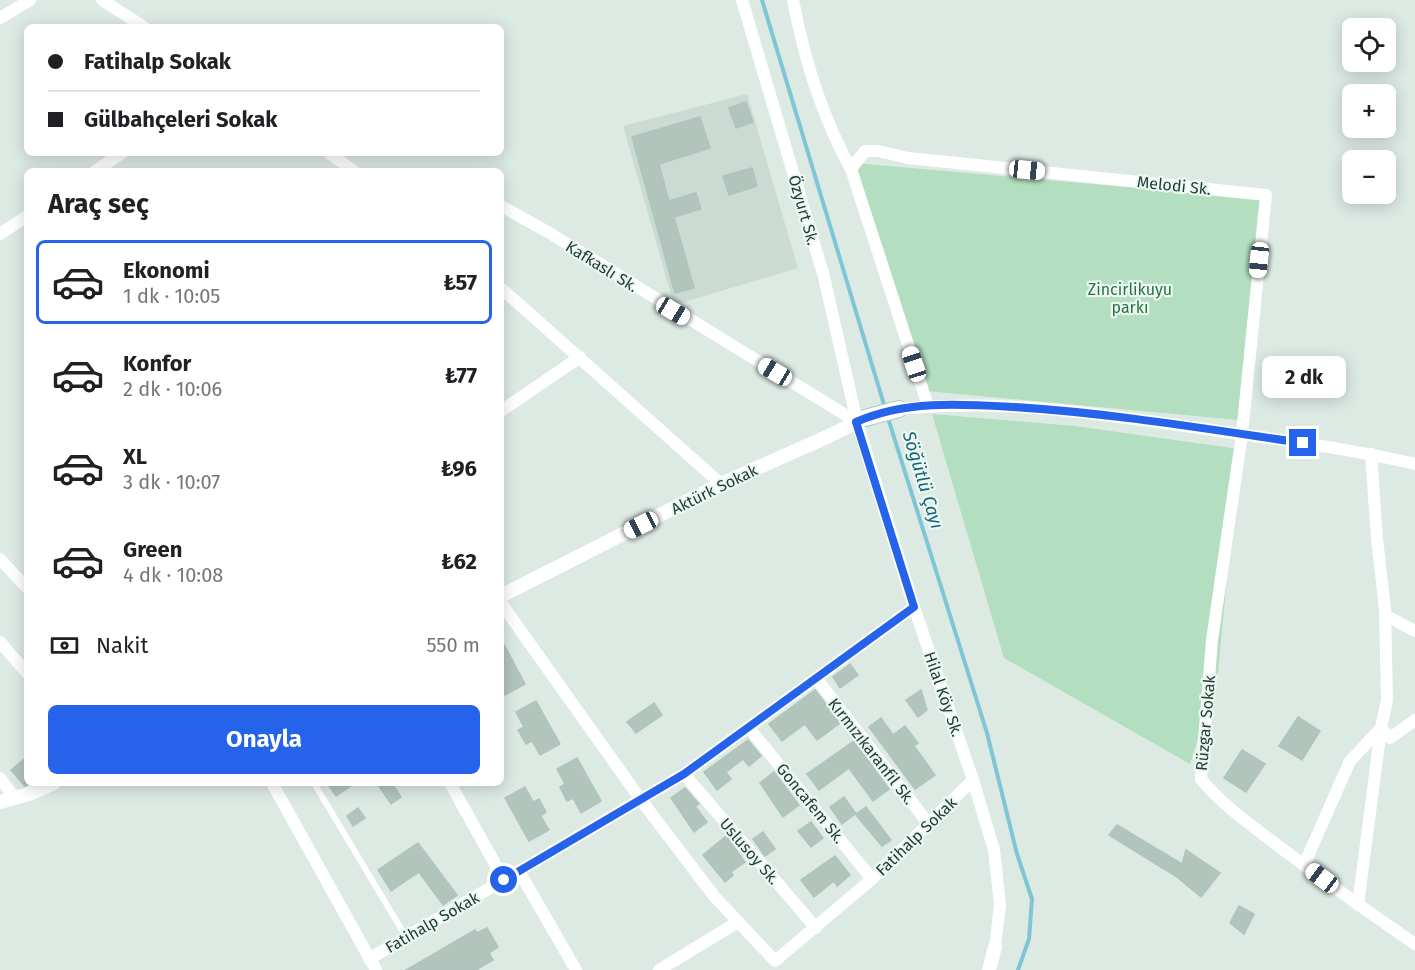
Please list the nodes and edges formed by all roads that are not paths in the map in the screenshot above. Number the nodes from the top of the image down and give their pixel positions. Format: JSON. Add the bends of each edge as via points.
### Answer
{"nodes":[{"id":1,"x":30,"y":0,"type":"edge"},
{"id":2,"x":102,"y":0,"type":"edge"},
{"id":3,"x":742,"y":0,"type":"edge"},
{"id":4,"x":793,"y":0,"type":"edge"},
{"id":5,"x":0,"y":18,"type":"edge"},
{"id":6,"x":139,"y":24,"type":"edge"},
{"id":7,"x":118,"y":156,"type":"edge"},
{"id":8,"x":333,"y":156,"type":"edge"},
{"id":9,"x":100,"y":168,"type":"edge"},
{"id":10,"x":350,"y":168,"type":"edge"},
{"id":11,"x":850,"y":169,"type":"junction"},
{"id":12,"x":504,"y":208,"type":"edge"},
{"id":13,"x":24,"y":218,"type":"edge"},
{"id":14,"x":0,"y":234,"type":"edge"},
{"id":15,"x":504,"y":291,"type":"edge"},
{"id":16,"x":580,"y":357,"type":"junction"},
{"id":17,"x":928,"y":406,"type":"junction"},
{"id":18,"x":504,"y":409,"type":"edge"},
{"id":19,"x":899,"y":409,"type":"joint"},
{"id":20,"x":861,"y":420,"type":"junction"},
{"id":21,"x":1242,"y":434,"type":"junction"},
{"id":22,"x":1371,"y":454,"type":"junction"},
{"id":23,"x":1415,"y":464,"type":"edge"},
{"id":24,"x":721,"y":484,"type":"junction"},
{"id":25,"x":0,"y":559,"type":"edge"},
{"id":26,"x":24,"y":585,"type":"edge"},
{"id":27,"x":504,"y":594,"type":"edge"},
{"id":28,"x":504,"y":607,"type":"edge"},
{"id":29,"x":914,"y":607,"type":"junction"},
{"id":30,"x":1385,"y":615,"type":"junction"},
{"id":31,"x":1415,"y":631,"type":"edge"},
{"id":32,"x":0,"y":642,"type":"edge"},
{"id":33,"x":24,"y":670,"type":"edge"},
{"id":34,"x":816,"y":678,"type":"junction"},
{"id":35,"x":1415,"y":720,"type":"edge"},
{"id":36,"x":749,"y":728,"type":"junction"},
{"id":37,"x":1381,"y":728,"type":"junction"},
{"id":38,"x":684,"y":774,"type":"junction"},
{"id":39,"x":0,"y":778,"type":"edge"},
{"id":40,"x":973,"y":780,"type":"junction"},
{"id":41,"x":46,"y":786,"type":"edge"},
{"id":42,"x":274,"y":786,"type":"edge"},
{"id":43,"x":316,"y":786,"type":"edge"},
{"id":44,"x":452,"y":786,"type":"edge"},
{"id":45,"x":15,"y":798,"type":"junction"},
{"id":46,"x":641,"y":800,"type":"junction"},
{"id":47,"x":0,"y":802,"type":"edge"},
{"id":48,"x":928,"y":823,"type":"junction"},
{"id":49,"x":1304,"y":865,"type":"junction"},
{"id":50,"x":519,"y":871,"type":"junction"},
{"id":51,"x":872,"y":879,"type":"junction"},
{"id":52,"x":504,"y":880,"type":"junction"},
{"id":53,"x":1358,"y":904,"type":"junction"},
{"id":54,"x":738,"y":922,"type":"junction"},
{"id":55,"x":816,"y":928,"type":"junction"},
{"id":56,"x":406,"y":937,"type":"junction"},
{"id":57,"x":1415,"y":944,"type":"edge"},
{"id":58,"x":995,"y":947,"type":"joint"},
{"id":59,"x":372,"y":964,"type":"edge"},
{"id":60,"x":576,"y":970,"type":"edge"},
{"id":61,"x":659,"y":970,"type":"edge"},
{"id":62,"x":989,"y":970,"type":"edge"}],
"edges":[{"from":1,"to":5,"type":"street"},
{"from":2,"to":6,"type":"street"},
{"from":3,"to":20,"type":"street","name":"Özyurt Sk.","via":[[824,277]]},
{"from":4,"to":11,"type":"street","via":[[801,40],[834,138]]},
{"from":7,"to":9,"type":"street"},
{"from":8,"to":10,"type":"street"},
{"from":11,"to":17,"type":"street"},
{"from":11,"to":21,"type":"street","name":"Melodi Sk.","via":[[865,151],[878,151],[908,158],[1266,195]]},
{"from":12,"to":20,"type":"street","name":"Kafkaslı Sk."},
{"from":13,"to":14,"type":"street"},
{"from":15,"to":16,"type":"street"},
{"from":16,"to":18,"type":"street"},
{"from":16,"to":24,"type":"street"},
{"from":17,"to":19,"type":"street"},
{"from":17,"to":21,"type":"street","via":[[962,404],[1077,411]]},
{"from":19,"to":20,"type":"main road"},
{"from":20,"to":24,"type":"street","name":"Aktürk Sokak"},
{"from":20,"to":29,"type":"street","name":"Hilal Köy Sk."},
{"from":21,"to":22,"type":"street"},
{"from":21,"to":49,"type":"street","name":"Rüzgar Sokak","via":[[1212,640],[1201,779],[1211,792]]},
{"from":22,"to":23,"type":"street"},
{"from":22,"to":30,"type":"street"},
{"from":24,"to":27,"type":"street","name":"Aktürk Sokak"},
{"from":25,"to":26,"type":"street"},
{"from":28,"to":46,"type":"street"},
{"from":29,"to":34,"type":"street","name":"Fatihalp Sokak"},
{"from":29,"to":40,"type":"street","name":"Hilal Köy Sk."},
{"from":30,"to":31,"type":"street"},
{"from":30,"to":37,"type":"street","via":[[1387,700]]},
{"from":32,"to":33,"type":"street"},
{"from":34,"to":36,"type":"street","name":"Fatihalp Sokak"},
{"from":34,"to":48,"type":"street","name":"Kırmızıkaranfil Sk."},
{"from":35,"to":37,"type":"street","via":[[1390,738]]},
{"from":36,"to":38,"type":"street","name":"Fatihalp Sokak"},
{"from":36,"to":51,"type":"street","name":"Goncafem Sk."},
{"from":37,"to":49,"type":"street","via":[[1350,760]]},
{"from":37,"to":53,"type":"street"},
{"from":38,"to":46,"type":"street","name":"Fatihalp Sokak"},
{"from":38,"to":55,"type":"street","name":"Uslusoy Sk."},
{"from":39,"to":45,"type":"street"},
{"from":40,"to":48,"type":"street","name":"Fatihalp Sokak"},
{"from":40,"to":58,"type":"street","name":"Hilal Köy Sk.","via":[[994,850],[1000,905]]},
{"from":41,"to":45,"type":"street"},
{"from":42,"to":59,"type":"street"},
{"from":43,"to":56,"type":"lane"},
{"from":44,"to":52,"type":"street"},
{"from":45,"to":47,"type":"street"},
{"from":46,"to":50,"type":"street","name":"Fatihalp Sokak"},
{"from":46,"to":54,"type":"street"},
{"from":48,"to":51,"type":"street","name":"Fatihalp Sokak"},
{"from":49,"to":53,"type":"street","name":"Rüzgar Sokak"},
{"from":50,"to":52,"type":"street","name":"Fatihalp Sokak"},
{"from":50,"to":60,"type":"street"},
{"from":51,"to":55,"type":"street","name":"Fatihalp Sokak"},
{"from":52,"to":56,"type":"street","name":"Fatihalp Sokak"},
{"from":53,"to":57,"type":"street","name":"Rüzgar Sokak"},
{"from":54,"to":55,"type":"street","name":"Fatihalp Sokak","via":[[775,961]]},
{"from":54,"to":61,"type":"street"},
{"from":56,"to":59,"type":"street","name":"Fatihalp Sokak"},
{"from":58,"to":62,"type":"street","name":"Hilal Köy Sk."}]}
